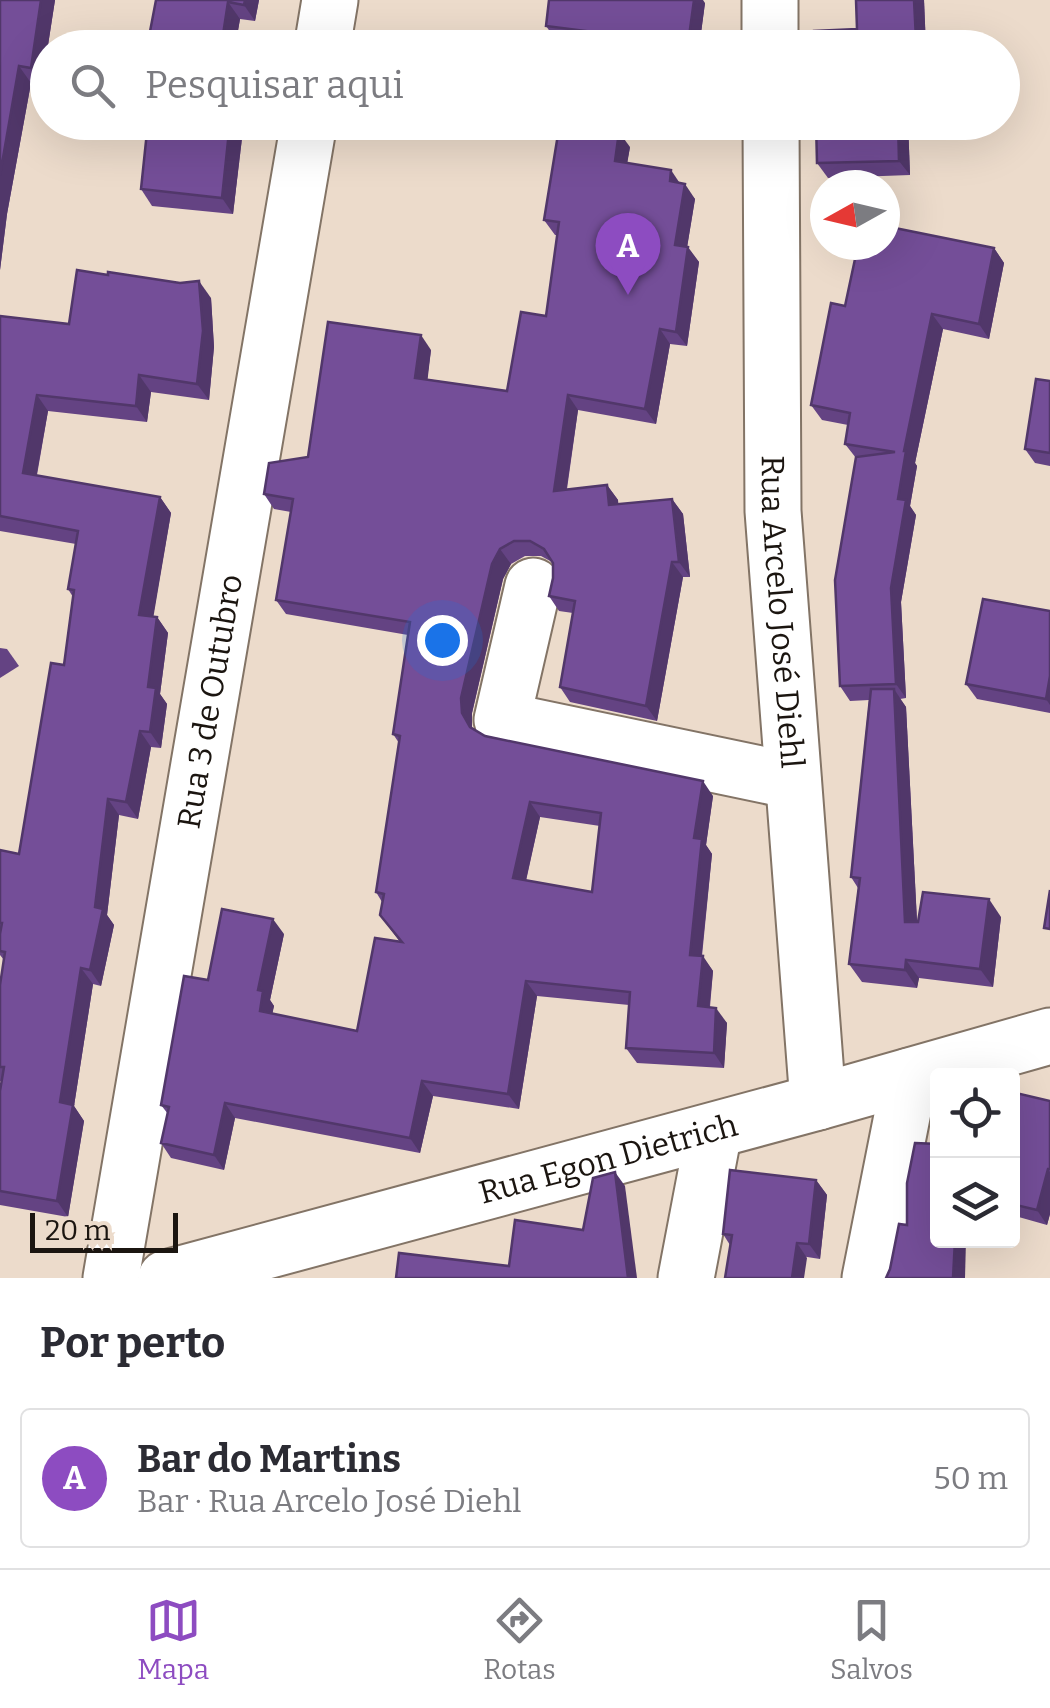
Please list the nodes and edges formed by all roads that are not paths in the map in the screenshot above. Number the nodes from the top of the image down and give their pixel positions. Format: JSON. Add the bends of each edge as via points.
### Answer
{"nodes":[{"id":1,"x":330,"y":0,"type":"edge"},
{"id":2,"x":770,"y":0,"type":"edge"},
{"id":3,"x":325,"y":30,"type":"edge"},
{"id":4,"x":770,"y":30,"type":"edge"},
{"id":5,"x":306,"y":140,"type":"edge"},
{"id":6,"x":771,"y":140,"type":"edge"},
{"id":7,"x":533,"y":586,"type":"dead end"},
{"id":8,"x":793,"y":781,"type":"junction"},
{"id":9,"x":1050,"y":1036,"type":"edge"},
{"id":10,"x":910,"y":1076,"type":"junction"},
{"id":11,"x":818,"y":1102,"type":"junction"},
{"id":12,"x":714,"y":1131,"type":"junction"},
{"id":13,"x":112,"y":1278,"type":"edge"},
{"id":14,"x":166,"y":1278,"type":"edge"},
{"id":15,"x":686,"y":1278,"type":"edge"},
{"id":16,"x":870,"y":1278,"type":"edge"}],
"edges":[{"from":1,"to":3,"type":"street"},
{"from":2,"to":4,"type":"street"},
{"from":5,"to":13,"type":"street","name":"Rua 3 de Outubro"},
{"from":6,"to":8,"type":"street","name":"Rua Arcelo José Diehl","via":[[773,511]]},
{"from":7,"to":8,"type":"street","via":[[502,720]]},
{"from":8,"to":11,"type":"street","name":"Rua Arcelo José Diehl"},
{"from":9,"to":10,"type":"street","name":"Rua Egon Dietrich"},
{"from":10,"to":11,"type":"street","name":"Rua Egon Dietrich"},
{"from":10,"to":16,"type":"street"},
{"from":11,"to":12,"type":"street","name":"Rua Egon Dietrich"},
{"from":12,"to":14,"type":"street","name":"Rua Egon Dietrich"},
{"from":12,"to":15,"type":"street"}]}
